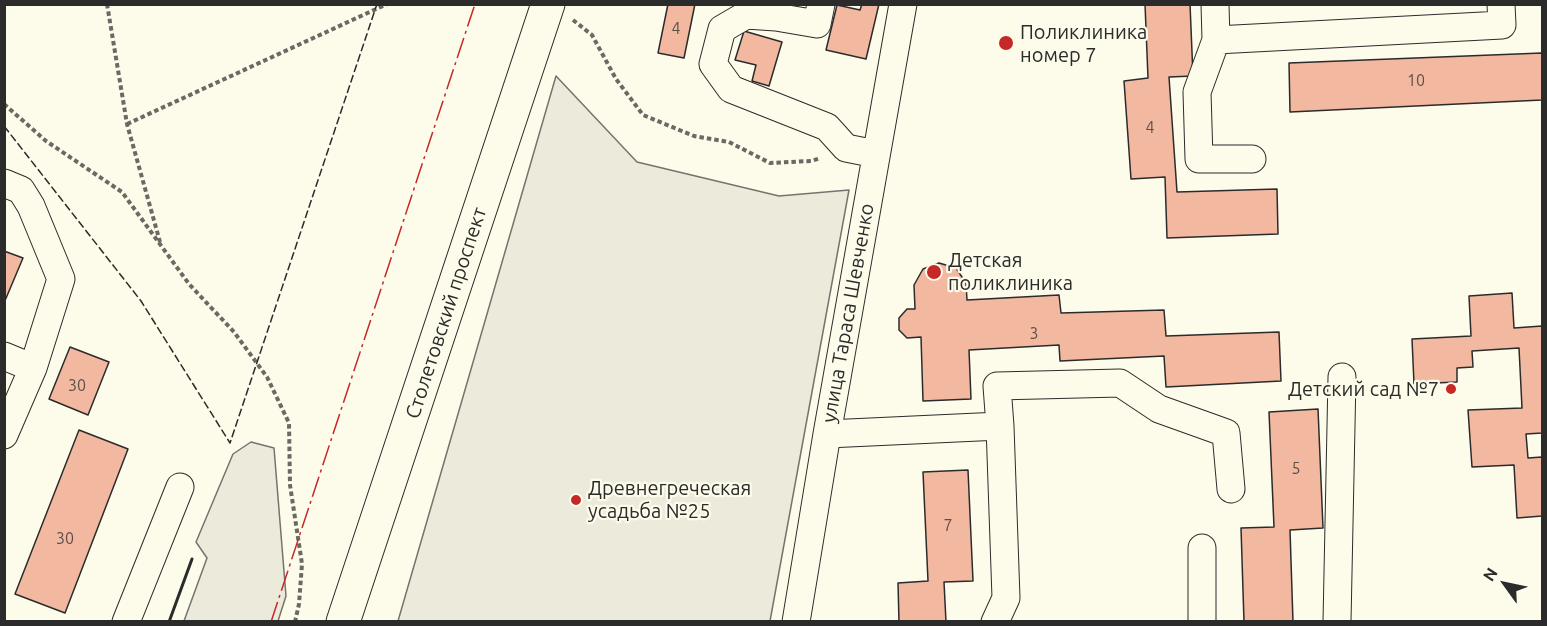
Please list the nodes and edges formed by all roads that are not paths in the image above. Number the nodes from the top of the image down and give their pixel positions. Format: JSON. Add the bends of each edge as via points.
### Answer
{"nodes":[{"id":1,"x":821,"y":4,"type":"edge"},
{"id":2,"x":903,"y":4,"type":"edge"},
{"id":3,"x":1215,"y":4,"type":"edge"},
{"id":4,"x":1501,"y":4,"type":"edge"},
{"id":5,"x":757,"y":10,"type":"edge"},
{"id":6,"x":561,"y":12,"type":"edge"},
{"id":7,"x":1216,"y":40,"type":"junction"},
{"id":8,"x":876,"y":154,"type":"junction"},
{"id":9,"x":1252,"y":159,"type":"dead end"},
{"id":10,"x":4,"y":183,"type":"edge"},
{"id":11,"x":4,"y":356,"type":"edge"},
{"id":12,"x":33,"y":368,"type":"junction"},
{"id":13,"x":1342,"y":377,"type":"dead end"},
{"id":14,"x":1000,"y":426,"type":"junction"},
{"id":15,"x":827,"y":434,"type":"junction"},
{"id":16,"x":4,"y":435,"type":"edge"},
{"id":17,"x":180,"y":487,"type":"dead end"},
{"id":18,"x":1231,"y":489,"type":"dead end"},
{"id":19,"x":1202,"y":548,"type":"dead end"},
{"id":20,"x":126,"y":621,"type":"edge"},
{"id":21,"x":344,"y":621,"type":"edge"},
{"id":22,"x":796,"y":621,"type":"edge"},
{"id":23,"x":995,"y":621,"type":"edge"},
{"id":24,"x":1202,"y":621,"type":"edge"},
{"id":25,"x":1337,"y":621,"type":"edge"}],
"edges":[{"from":1,"to":5,"type":"street","via":[[818,24]]},
{"from":2,"to":8,"type":"street","name":"улица Тараса Шевченко"},
{"from":3,"to":7,"type":"street"},
{"from":4,"to":7,"type":"street","via":[[1502,25]]},
{"from":5,"to":8,"type":"street","via":[[722,29],[713,64],[731,89],[827,127],[846,148]]},
{"from":6,"to":21,"type":"main road","name":"Столетовский проспект"},
{"from":7,"to":9,"type":"street","via":[[1197,92],[1200,159]]},
{"from":8,"to":15,"type":"street","name":"улица Тараса Шевченко"},
{"from":10,"to":12,"type":"street","via":[[21,190],[31,206],[61,279]]},
{"from":11,"to":12,"type":"street"},
{"from":12,"to":16,"type":"street"},
{"from":13,"to":25,"type":"street"},
{"from":14,"to":15,"type":"street"},
{"from":14,"to":18,"type":"street","via":[[997,386],[1119,383],[1160,409],[1226,433]]},
{"from":14,"to":23,"type":"street","via":[[1006,598]]},
{"from":15,"to":22,"type":"street","name":"улица Тараса Шевченко"},
{"from":17,"to":20,"type":"street"},
{"from":19,"to":24,"type":"street"}]}
